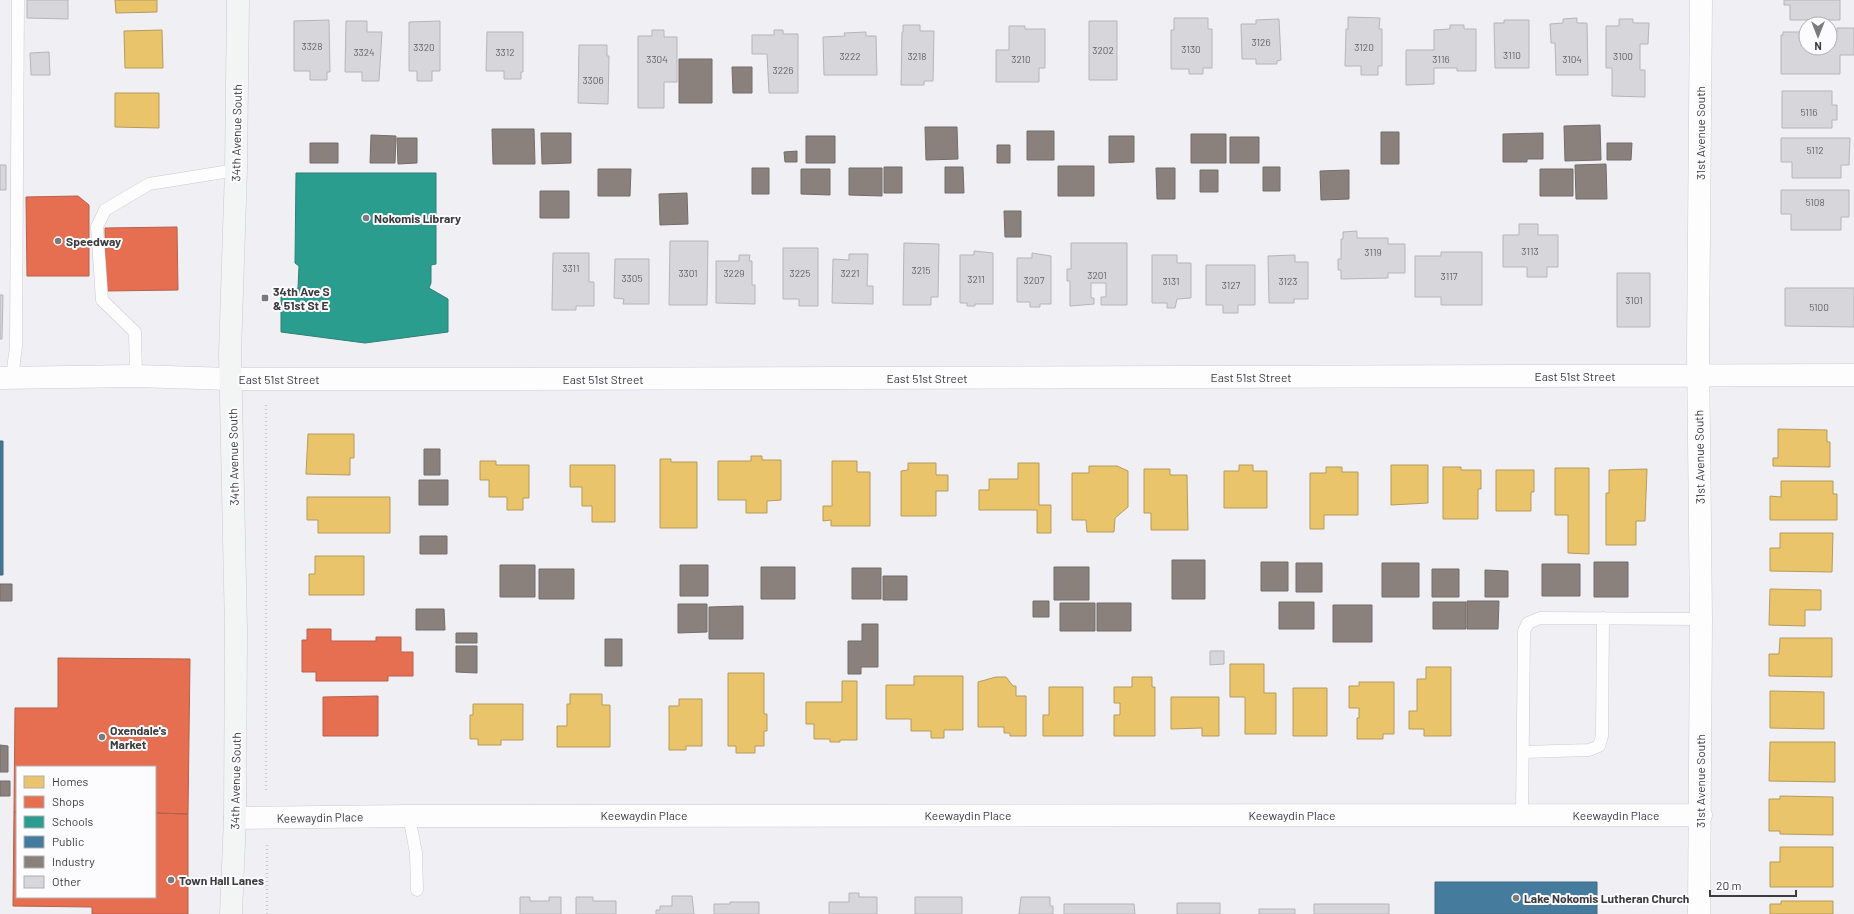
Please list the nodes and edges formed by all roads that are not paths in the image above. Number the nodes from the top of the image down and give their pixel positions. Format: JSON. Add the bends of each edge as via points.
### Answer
{"nodes":[{"id":1,"x":18,"y":0,"type":"edge"},
{"id":2,"x":238,"y":0,"type":"edge"},
{"id":3,"x":1700,"y":0,"type":"edge"},
{"id":4,"x":236,"y":170,"type":"junction"},
{"id":5,"x":1854,"y":374,"type":"edge"},
{"id":6,"x":1698,"y":375,"type":"junction"},
{"id":7,"x":136,"y":376,"type":"junction"},
{"id":8,"x":6,"y":378,"type":"edge"},
{"id":9,"x":231,"y":379,"type":"junction"},
{"id":10,"x":1603,"y":618,"type":"junction"},
{"id":11,"x":1701,"y":619,"type":"junction"},
{"id":12,"x":1523,"y":752,"type":"junction"},
{"id":13,"x":1522,"y":814,"type":"junction"},
{"id":14,"x":1701,"y":815,"type":"junction"},
{"id":15,"x":410,"y":816,"type":"junction"},
{"id":16,"x":235,"y":818,"type":"junction"},
{"id":17,"x":417,"y":890,"type":"dead end"},
{"id":18,"x":231,"y":914,"type":"edge"},
{"id":19,"x":1699,"y":914,"type":"edge"}],
"edges":[{"from":1,"to":8,"type":"lane","via":[[16,346]]},
{"from":2,"to":4,"type":"street","name":"34th Avenue South"},
{"from":3,"to":6,"type":"street","name":"31st Avenue South"},
{"from":4,"to":7,"type":"lane","via":[[149,184],[105,210],[98,227],[102,300],[135,332]]},
{"from":4,"to":9,"type":"street","name":"34th Avenue South"},
{"from":5,"to":6,"type":"street","name":"East 51st Street"},
{"from":6,"to":9,"type":"street","name":"East 51st Street"},
{"from":6,"to":11,"type":"street","name":"31st Avenue South"},
{"from":7,"to":8,"type":"street","name":"East 51st Street"},
{"from":7,"to":9,"type":"street","name":"East 51st Street"},
{"from":9,"to":16,"type":"street","name":"34th Avenue South","via":[[236,630]]},
{"from":10,"to":11,"type":"lane"},
{"from":10,"to":12,"type":"lane","via":[[1602,736],[1599,746],[1589,750]]},
{"from":10,"to":12,"type":"lane","via":[[1540,618],[1528,623],[1524,631]]},
{"from":11,"to":14,"type":"street","name":"31st Avenue South"},
{"from":12,"to":13,"type":"lane"},
{"from":13,"to":14,"type":"street","name":"Keewaydin Place"},
{"from":13,"to":15,"type":"street","name":"Keewaydin Place"},
{"from":14,"to":19,"type":"street","name":"31st Avenue South"},
{"from":15,"to":16,"type":"street","name":"Keewaydin Place"},
{"from":15,"to":17,"type":"lane","via":[[416,853]]},
{"from":16,"to":18,"type":"street","name":"34th Avenue South"}]}
